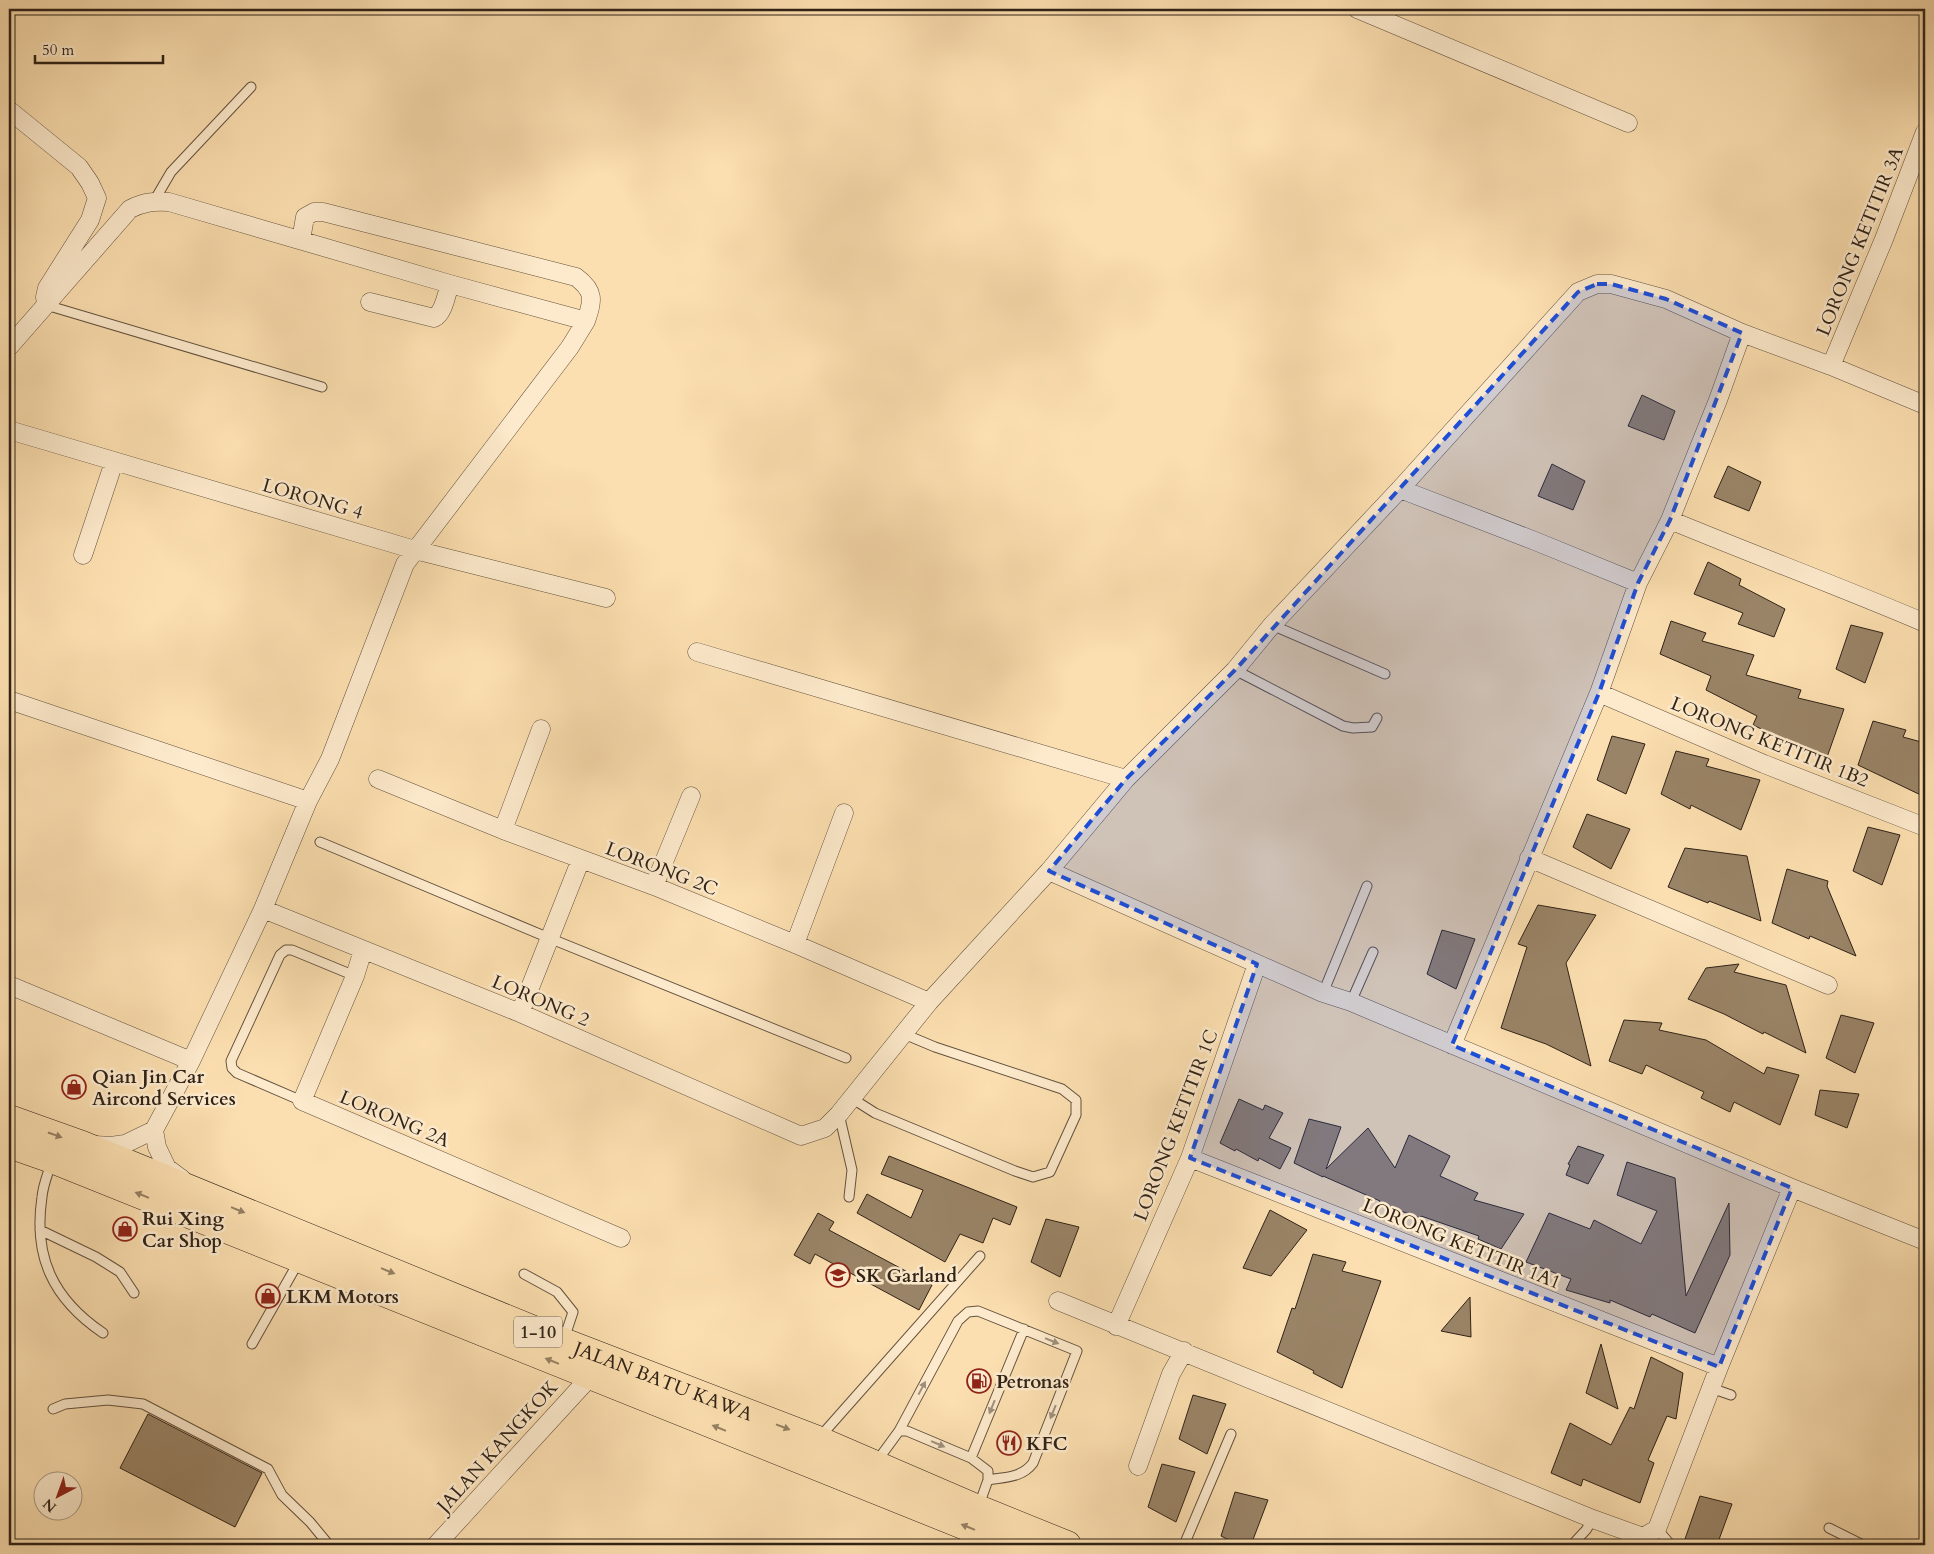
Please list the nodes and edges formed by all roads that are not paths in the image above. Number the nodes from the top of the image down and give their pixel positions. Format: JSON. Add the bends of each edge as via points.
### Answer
{"nodes":[{"id":1,"x":1366,"y":10,"type":"edge"},
{"id":2,"x":250,"y":87,"type":"dead end"},
{"id":3,"x":9,"y":110,"type":"edge"},
{"id":4,"x":1628,"y":123,"type":"dead end"},
{"id":5,"x":1925,"y":132,"type":"edge"},
{"id":6,"x":154,"y":201,"type":"junction"},
{"id":7,"x":301,"y":240,"type":"junction"},
{"id":8,"x":450,"y":284,"type":"junction"},
{"id":9,"x":370,"y":302,"type":"dead end"},
{"id":10,"x":46,"y":305,"type":"junction"},
{"id":11,"x":586,"y":321,"type":"junction"},
{"id":12,"x":1742,"y":333,"type":"junction"},
{"id":13,"x":9,"y":347,"type":"edge"},
{"id":14,"x":1831,"y":366,"type":"junction"},
{"id":15,"x":322,"y":387,"type":"dead end"},
{"id":16,"x":1925,"y":405,"type":"edge"},
{"id":17,"x":9,"y":430,"type":"edge"},
{"id":18,"x":114,"y":462,"type":"junction"},
{"id":19,"x":1400,"y":490,"type":"junction"},
{"id":20,"x":1670,"y":520,"type":"junction"},
{"id":21,"x":415,"y":550,"type":"junction"},
{"id":22,"x":83,"y":555,"type":"dead end"},
{"id":23,"x":1638,"y":583,"type":"junction"},
{"id":24,"x":606,"y":598,"type":"dead end"},
{"id":25,"x":1925,"y":624,"type":"edge"},
{"id":26,"x":1272,"y":625,"type":"junction"},
{"id":27,"x":697,"y":652,"type":"dead end"},
{"id":28,"x":1234,"y":670,"type":"junction"},
{"id":29,"x":1385,"y":674,"type":"dead end"},
{"id":30,"x":1599,"y":693,"type":"junction"},
{"id":31,"x":9,"y":700,"type":"edge"},
{"id":32,"x":1377,"y":718,"type":"dead end"},
{"id":33,"x":541,"y":729,"type":"dead end"},
{"id":34,"x":378,"y":779,"type":"dead end"},
{"id":35,"x":1126,"y":779,"type":"junction"},
{"id":36,"x":691,"y":796,"type":"dead end"},
{"id":37,"x":308,"y":801,"type":"junction"},
{"id":38,"x":844,"y":813,"type":"dead end"},
{"id":39,"x":1925,"y":827,"type":"edge"},
{"id":40,"x":503,"y":830,"type":"junction"},
{"id":41,"x":320,"y":842,"type":"dead end"},
{"id":42,"x":1529,"y":858,"type":"junction"},
{"id":43,"x":581,"y":859,"type":"junction"},
{"id":44,"x":1049,"y":871,"type":"junction"},
{"id":45,"x":654,"y":886,"type":"junction"},
{"id":46,"x":1367,"y":886,"type":"dead end"},
{"id":47,"x":263,"y":909,"type":"junction"},
{"id":48,"x":549,"y":938,"type":"junction"},
{"id":49,"x":795,"y":944,"type":"junction"},
{"id":50,"x":363,"y":950,"type":"junction"},
{"id":51,"x":1373,"y":952,"type":"dead end"},
{"id":52,"x":1258,"y":964,"type":"junction"},
{"id":53,"x":354,"y":976,"type":"junction"},
{"id":54,"x":9,"y":985,"type":"edge"},
{"id":55,"x":1828,"y":985,"type":"dead end"},
{"id":56,"x":1323,"y":993,"type":"junction"},
{"id":57,"x":929,"y":1002,"type":"junction"},
{"id":58,"x":1350,"y":1002,"type":"junction"},
{"id":59,"x":520,"y":1013,"type":"junction"},
{"id":60,"x":904,"y":1034,"type":"junction"},
{"id":61,"x":1452,"y":1045,"type":"junction"},
{"id":62,"x":846,"y":1058,"type":"dead end"},
{"id":63,"x":192,"y":1061,"type":"junction"},
{"id":64,"x":853,"y":1099,"type":"junction"},
{"id":65,"x":302,"y":1101,"type":"junction"},
{"id":66,"x":839,"y":1114,"type":"junction"},
{"id":67,"x":9,"y":1119,"type":"edge"},
{"id":68,"x":154,"y":1130,"type":"junction"},
{"id":69,"x":9,"y":1144,"type":"edge"},
{"id":70,"x":82,"y":1145,"type":"junction"},
{"id":71,"x":1190,"y":1158,"type":"junction"},
{"id":72,"x":52,"y":1160,"type":"junction"},
{"id":73,"x":1792,"y":1188,"type":"junction"},
{"id":74,"x":207,"y":1197,"type":"junction"},
{"id":75,"x":849,"y":1197,"type":"dead end"},
{"id":76,"x":40,"y":1230,"type":"junction"},
{"id":77,"x":621,"y":1238,"type":"dead end"},
{"id":78,"x":1925,"y":1240,"type":"edge"},
{"id":79,"x":980,"y":1256,"type":"dead end"},
{"id":80,"x":300,"y":1258,"type":"junction"},
{"id":81,"x":524,"y":1274,"type":"dead end"},
{"id":82,"x":134,"y":1293,"type":"dead end"},
{"id":83,"x":1058,"y":1301,"type":"dead end"},
{"id":84,"x":1116,"y":1326,"type":"junction"},
{"id":85,"x":1024,"y":1329,"type":"junction"},
{"id":86,"x":103,"y":1333,"type":"dead end"},
{"id":87,"x":563,"y":1342,"type":"junction"},
{"id":88,"x":252,"y":1344,"type":"dead end"},
{"id":89,"x":1184,"y":1351,"type":"junction"},
{"id":90,"x":1719,"y":1367,"type":"junction"},
{"id":91,"x":591,"y":1376,"type":"junction"},
{"id":92,"x":1712,"y":1388,"type":"junction"},
{"id":93,"x":1731,"y":1395,"type":"dead end"},
{"id":94,"x":53,"y":1409,"type":"dead end"},
{"id":95,"x":899,"y":1431,"type":"junction"},
{"id":96,"x":1231,"y":1434,"type":"dead end"},
{"id":97,"x":818,"y":1440,"type":"junction"},
{"id":98,"x":972,"y":1458,"type":"junction"},
{"id":99,"x":874,"y":1465,"type":"junction"},
{"id":100,"x":1138,"y":1466,"type":"dead end"},
{"id":101,"x":988,"y":1480,"type":"junction"},
{"id":102,"x":978,"y":1509,"type":"junction"},
{"id":103,"x":1593,"y":1519,"type":"junction"},
{"id":104,"x":1829,"y":1528,"type":"dead end"},
{"id":105,"x":1657,"y":1529,"type":"junction"},
{"id":106,"x":329,"y":1545,"type":"edge"},
{"id":107,"x":436,"y":1545,"type":"edge"},
{"id":108,"x":1013,"y":1545,"type":"edge"},
{"id":109,"x":1067,"y":1545,"type":"edge"},
{"id":110,"x":1184,"y":1545,"type":"edge"},
{"id":111,"x":1572,"y":1545,"type":"edge"},
{"id":112,"x":1671,"y":1545,"type":"edge"},
{"id":113,"x":1863,"y":1545,"type":"edge"}],
"edges":[{"from":1,"to":4,"type":"street"},
{"from":2,"to":6,"type":"lane","via":[[171,172]]},
{"from":3,"to":10,"type":"street","via":[[79,167],[98,198],[90,220],[47,288]]},
{"from":5,"to":14,"type":"street","name":"LORONG KETITIR 3A"},
{"from":6,"to":7,"type":"street","via":[[169,202]]},
{"from":6,"to":10,"type":"street","via":[[143,202],[130,209]]},
{"from":7,"to":8,"type":"street"},
{"from":7,"to":11,"type":"street","via":[[305,217],[323,212],[576,277],[591,293]]},
{"from":8,"to":9,"type":"street","via":[[439,316],[434,318]]},
{"from":8,"to":11,"type":"street"},
{"from":10,"to":13,"type":"street"},
{"from":10,"to":15,"type":"lane"},
{"from":11,"to":21,"type":"street","via":[[570,347]]},
{"from":12,"to":14,"type":"street"},
{"from":12,"to":19,"type":"street","via":[[1666,298],[1612,284],[1597,284],[1578,292]]},
{"from":12,"to":20,"type":"street"},
{"from":14,"to":16,"type":"street"},
{"from":17,"to":18,"type":"street","name":"LORONG 4"},
{"from":18,"to":21,"type":"street","name":"LORONG 4"},
{"from":18,"to":22,"type":"street"},
{"from":19,"to":23,"type":"street"},
{"from":19,"to":26,"type":"street"},
{"from":20,"to":23,"type":"street"},
{"from":20,"to":25,"type":"street"},
{"from":21,"to":24,"type":"street","name":"LORONG 4"},
{"from":21,"to":37,"type":"street","via":[[405,564],[330,759]]},
{"from":23,"to":30,"type":"street"},
{"from":26,"to":28,"type":"street"},
{"from":26,"to":29,"type":"lane"},
{"from":27,"to":35,"type":"street"},
{"from":28,"to":32,"type":"lane","via":[[1343,726],[1372,727]]},
{"from":28,"to":35,"type":"street"},
{"from":30,"to":39,"type":"street","name":"LORONG KETITIR 1B2","via":[[1764,764]]},
{"from":30,"to":42,"type":"street"},
{"from":31,"to":37,"type":"street"},
{"from":33,"to":40,"type":"street"},
{"from":34,"to":40,"type":"street","name":"LORONG 2C"},
{"from":35,"to":44,"type":"street"},
{"from":36,"to":45,"type":"street"},
{"from":37,"to":47,"type":"street"},
{"from":38,"to":49,"type":"street"},
{"from":40,"to":43,"type":"street","name":"LORONG 2C"},
{"from":41,"to":48,"type":"lane"},
{"from":42,"to":55,"type":"street"},
{"from":42,"to":61,"type":"street"},
{"from":43,"to":45,"type":"street","name":"LORONG 2C"},
{"from":43,"to":48,"type":"street"},
{"from":44,"to":52,"type":"street"},
{"from":44,"to":57,"type":"street"},
{"from":45,"to":49,"type":"street","name":"LORONG 2C"},
{"from":46,"to":56,"type":"lane"},
{"from":47,"to":50,"type":"street","name":"LORONG 2"},
{"from":47,"to":63,"type":"street"},
{"from":48,"to":59,"type":"street"},
{"from":48,"to":62,"type":"lane"},
{"from":49,"to":57,"type":"street","name":"LORONG 2C"},
{"from":50,"to":53,"type":"street"},
{"from":50,"to":59,"type":"street","name":"LORONG 2"},
{"from":51,"to":58,"type":"lane"},
{"from":52,"to":56,"type":"street"},
{"from":52,"to":71,"type":"street","name":"LORONG KETITIR 1C"},
{"from":53,"to":65,"type":"street"},
{"from":53,"to":65,"type":"lane","via":[[286,950],[280,955],[231,1061],[237,1073]]},
{"from":54,"to":63,"type":"street"},
{"from":56,"to":58,"type":"street"},
{"from":57,"to":60,"type":"street"},
{"from":58,"to":61,"type":"street"},
{"from":59,"to":66,"type":"street","name":"LORONG 2","via":[[800,1136],[826,1128]]},
{"from":60,"to":64,"type":"street"},
{"from":60,"to":64,"type":"lane","via":[[1062,1089],[1076,1100],[1076,1115],[1050,1172],[1033,1177],[1015,1171],[875,1113]]},
{"from":61,"to":73,"type":"street"},
{"from":63,"to":68,"type":"street"},
{"from":64,"to":66,"type":"street"},
{"from":65,"to":77,"type":"street","name":"LORONG 2A"},
{"from":66,"to":75,"type":"lane","via":[[852,1170]]},
{"from":67,"to":70,"type":"highway","name":"JALAN BATU KAWA","number":"1-10","one_way":true},
{"from":68,"to":70,"type":"street","via":[[125,1144]]},
{"from":68,"to":74,"type":"street","via":[[157,1147],[167,1168]]},
{"from":69,"to":72,"type":"highway","name":"JALAN BATU KAWA","number":"1-10"},
{"from":70,"to":74,"type":"highway","name":"JALAN BATU KAWA","number":"1-10"},
{"from":71,"to":84,"type":"street","name":"LORONG KETITIR 1C"},
{"from":71,"to":90,"type":"street","name":"LORONG KETITIR 1A1"},
{"from":72,"to":76,"type":"lane","via":[[42,1196]]},
{"from":80,"to":72,"type":"highway","name":"JALAN BATU KAWA","number":"1-10","one_way":true},
{"from":73,"to":78,"type":"street"},
{"from":73,"to":90,"type":"street"},
{"from":74,"to":87,"type":"highway","name":"JALAN BATU KAWA","number":"1-10","one_way":true},
{"from":76,"to":82,"type":"lane","via":[[96,1256],[120,1272]]},
{"from":76,"to":86,"type":"lane","via":[[45,1265],[61,1295],[83,1319]]},
{"from":79,"to":97,"type":"lane"},
{"from":80,"to":88,"type":"lane"},
{"from":91,"to":80,"type":"highway","name":"JALAN BATU KAWA","number":"1-10","one_way":true},
{"from":81,"to":87,"type":"lane","via":[[557,1292],[573,1312]]},
{"from":83,"to":84,"type":"street"},
{"from":84,"to":89,"type":"street"},
{"from":95,"to":85,"type":"lane","one_way":true,"via":[[958,1321],[968,1312],[978,1311]]},
{"from":85,"to":98,"type":"lane","one_way":true},
{"from":85,"to":101,"type":"lane","one_way":true,"via":[[1077,1351],[1033,1463],[1018,1476]]},
{"from":87,"to":97,"type":"highway","name":"JALAN BATU KAWA","number":"1-10","one_way":true},
{"from":89,"to":100,"type":"street","via":[[1171,1374]]},
{"from":89,"to":103,"type":"street"},
{"from":90,"to":92,"type":"street"},
{"from":91,"to":107,"type":"street","name":"JALAN KANGKOK"},
{"from":108,"to":91,"type":"highway","name":"JALAN BATU KAWA","number":"1-10","one_way":true},
{"from":92,"to":93,"type":"lane"},
{"from":92,"to":105,"type":"street"},
{"from":94,"to":106,"type":"lane","via":[[65,1404],[108,1400],[143,1404],[268,1469],[282,1495]]},
{"from":95,"to":98,"type":"lane","one_way":true,"via":[[907,1431]]},
{"from":95,"to":99,"type":"lane"},
{"from":96,"to":110,"type":"lane"},
{"from":97,"to":99,"type":"highway","name":"JALAN BATU KAWA","number":"1-10"},
{"from":98,"to":101,"type":"lane","via":[[988,1471]]},
{"from":99,"to":102,"type":"highway","name":"JALAN BATU KAWA","number":"1-10"},
{"from":101,"to":102,"type":"lane"},
{"from":102,"to":109,"type":"highway","name":"JALAN BATU KAWA","number":"1-10"},
{"from":103,"to":105,"type":"street","via":[[1643,1537]]},
{"from":103,"to":111,"type":"lane"},
{"from":104,"to":113,"type":"lane"},
{"from":105,"to":112,"type":"lane"}]}
